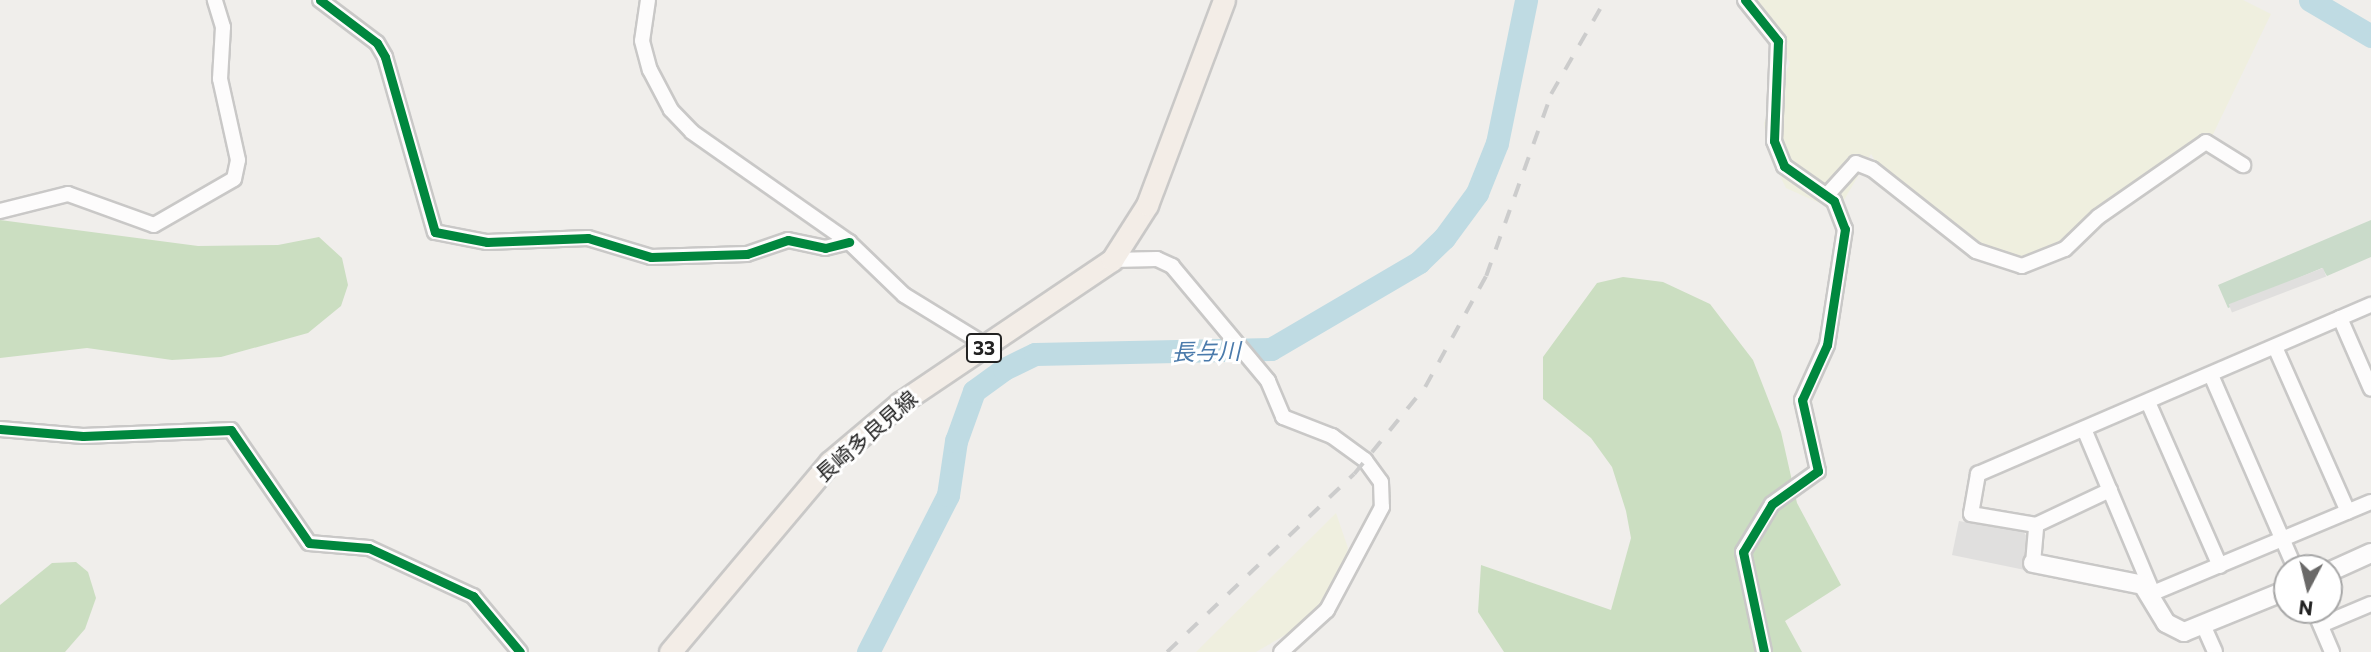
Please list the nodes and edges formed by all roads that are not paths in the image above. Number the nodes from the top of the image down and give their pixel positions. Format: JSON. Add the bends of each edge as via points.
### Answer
{"nodes":[{"id":1,"x":215,"y":0,"type":"edge"},
{"id":2,"x":320,"y":0,"type":"edge"},
{"id":3,"x":648,"y":0,"type":"edge"},
{"id":4,"x":1224,"y":0,"type":"edge"},
{"id":5,"x":1745,"y":0,"type":"edge"},
{"id":6,"x":2243,"y":165,"type":"dead end"},
{"id":7,"x":1827,"y":195,"type":"junction"},
{"id":8,"x":0,"y":211,"type":"edge"},
{"id":9,"x":849,"y":242,"type":"junction"},
{"id":10,"x":1112,"y":260,"type":"junction"},
{"id":11,"x":2371,"y":305,"type":"edge"},
{"id":12,"x":2340,"y":318,"type":"junction"},
{"id":13,"x":987,"y":346,"type":"junction"},
{"id":14,"x":2275,"y":347,"type":"junction"},
{"id":15,"x":2211,"y":375,"type":"junction"},
{"id":16,"x":2371,"y":389,"type":"edge"},
{"id":17,"x":2148,"y":402,"type":"junction"},
{"id":18,"x":0,"y":429,"type":"edge"},
{"id":19,"x":2084,"y":429,"type":"junction"},
{"id":20,"x":2110,"y":490,"type":"junction"},
{"id":21,"x":2371,"y":502,"type":"edge"},
{"id":22,"x":2348,"y":512,"type":"junction"},
{"id":23,"x":2036,"y":526,"type":"junction"},
{"id":24,"x":2283,"y":541,"type":"junction"},
{"id":25,"x":2371,"y":553,"type":"edge"},
{"id":26,"x":2289,"y":554,"type":"edge"},
{"id":27,"x":2033,"y":563,"type":"joint"},
{"id":28,"x":2220,"y":566,"type":"junction"},
{"id":29,"x":2343,"y":566,"type":"edge"},
{"id":30,"x":2153,"y":593,"type":"junction"},
{"id":31,"x":2273,"y":596,"type":"edge"},
{"id":32,"x":2371,"y":604,"type":"edge"},
{"id":33,"x":2320,"y":625,"type":"joint"},
{"id":34,"x":2204,"y":627,"type":"junction"},
{"id":35,"x":520,"y":652,"type":"edge"},
{"id":36,"x":670,"y":652,"type":"edge"},
{"id":37,"x":1281,"y":652,"type":"edge"},
{"id":38,"x":1763,"y":652,"type":"edge"},
{"id":39,"x":2214,"y":652,"type":"edge"},
{"id":40,"x":2332,"y":652,"type":"edge"}],
"edges":[{"from":1,"to":8,"type":"street","via":[[223,27],[220,79],[237,160],[234,179],[154,225],[68,194]]},
{"from":2,"to":9,"type":"street","via":[[377,43],[385,57],[435,232],[487,242],[588,238],[651,257],[747,254],[788,240],[825,248]]},
{"from":3,"to":9,"type":"street","via":[[642,41],[671,110],[692,132]]},
{"from":4,"to":10,"type":"main road","name":"長崎多良見線","number":"33","via":[[1147,205]]},
{"from":5,"to":7,"type":"street","via":[[1778,41],[1774,141],[1784,166]]},
{"from":6,"to":7,"type":"street","via":[[2206,142],[2065,248],[2022,266],[1976,251],[1872,169],[1856,163]]},
{"from":7,"to":38,"type":"street","via":[[1845,229],[1827,345],[1806,386],[1801,418],[1818,471],[1772,503],[1744,552]]},
{"from":9,"to":13,"type":"street","via":[[904,296]]},
{"from":10,"to":13,"type":"main road","name":"長崎多良見線","number":"33"},
{"from":10,"to":37,"type":"street","via":[[1157,259],[1172,266],[1277,396],[1283,417],[1332,436],[1365,460],[1381,482],[1382,507],[1326,610]]},
{"from":11,"to":12,"type":"street"},
{"from":12,"to":14,"type":"street"},
{"from":12,"to":16,"type":"street"},
{"from":13,"to":36,"type":"main road","name":"長崎多良見線","number":"33","via":[[900,403],[830,462]]},
{"from":14,"to":15,"type":"street"},
{"from":14,"to":22,"type":"street"},
{"from":15,"to":17,"type":"street"},
{"from":15,"to":24,"type":"street"},
{"from":17,"to":19,"type":"street"},
{"from":17,"to":28,"type":"street"},
{"from":18,"to":35,"type":"street","via":[[83,436],[231,430],[309,543],[369,548],[473,596]]},
{"from":19,"to":20,"type":"street"},
{"from":19,"to":23,"type":"street","via":[[1978,474],[1972,514]]},
{"from":20,"to":23,"type":"street"},
{"from":20,"to":30,"type":"street"},
{"from":21,"to":22,"type":"street"},
{"from":22,"to":24,"type":"street"},
{"from":23,"to":27,"type":"street"},
{"from":24,"to":26,"type":"street"},
{"from":24,"to":28,"type":"street"},
{"from":25,"to":29,"type":"street"},
{"from":27,"to":30,"type":"street"},
{"from":28,"to":30,"type":"street"},
{"from":30,"to":34,"type":"street","via":[[2174,629]]},
{"from":31,"to":34,"type":"street"},
{"from":32,"to":33,"type":"street"},
{"from":33,"to":40,"type":"street"},
{"from":34,"to":39,"type":"street"}]}
